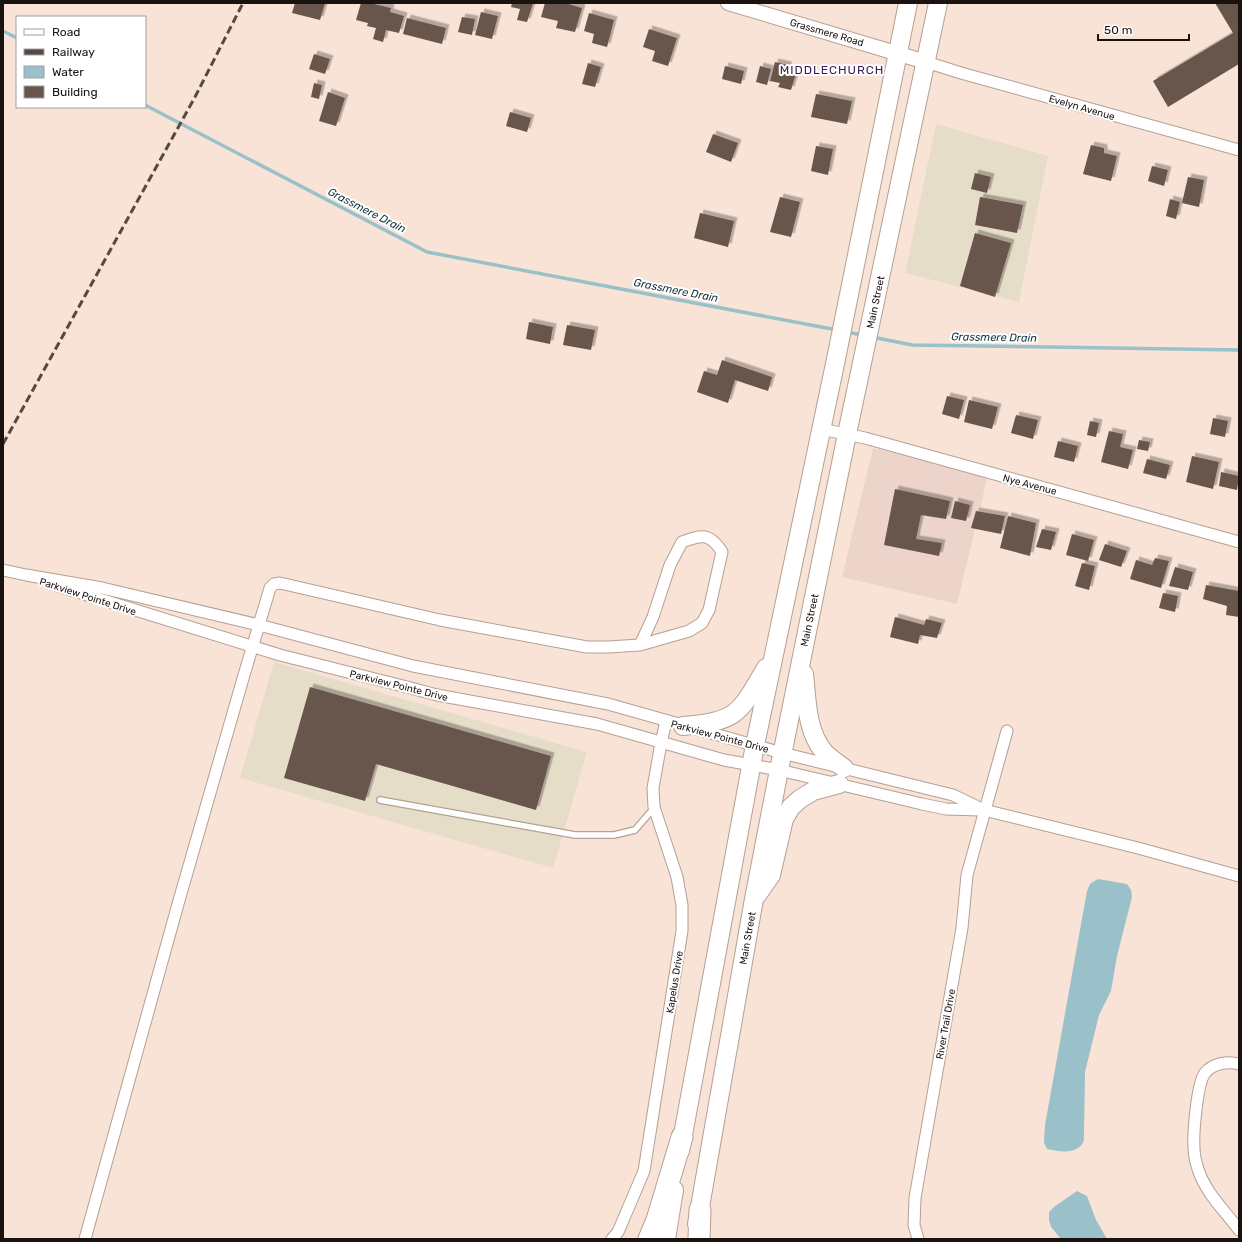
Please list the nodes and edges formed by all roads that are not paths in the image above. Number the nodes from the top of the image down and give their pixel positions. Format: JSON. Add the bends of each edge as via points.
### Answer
{"nodes":[{"id":1,"x":728,"y":3,"type":"edge"},
{"id":2,"x":908,"y":3,"type":"edge"},
{"id":3,"x":938,"y":3,"type":"edge"},
{"id":4,"x":898,"y":53,"type":"junction"},
{"id":5,"x":926,"y":62,"type":"junction"},
{"id":6,"x":1239,"y":150,"type":"edge"},
{"id":7,"x":821,"y":429,"type":"junction"},
{"id":8,"x":847,"y":434,"type":"junction"},
{"id":9,"x":1239,"y":542,"type":"edge"},
{"id":10,"x":3,"y":570,"type":"edge"},
{"id":11,"x":26,"y":575,"type":"junction"},
{"id":12,"x":259,"y":625,"type":"junction"},
{"id":13,"x":640,"y":645,"type":"junction"},
{"id":14,"x":253,"y":647,"type":"junction"},
{"id":15,"x":773,"y":655,"type":"junction"},
{"id":16,"x":802,"y":657,"type":"junction"},
{"id":17,"x":675,"y":723,"type":"junction"},
{"id":18,"x":1007,"y":731,"type":"dead end"},
{"id":19,"x":661,"y":743,"type":"junction"},
{"id":20,"x":755,"y":745,"type":"junction"},
{"id":21,"x":781,"y":761,"type":"junction"},
{"id":22,"x":751,"y":765,"type":"junction"},
{"id":23,"x":841,"y":776,"type":"junction"},
{"id":24,"x":380,"y":800,"type":"dead end"},
{"id":25,"x":654,"y":807,"type":"junction"},
{"id":26,"x":984,"y":810,"type":"junction"},
{"id":27,"x":1239,"y":876,"type":"edge"},
{"id":28,"x":754,"y":899,"type":"junction"},
{"id":29,"x":1239,"y":1064,"type":"edge"},
{"id":30,"x":682,"y":1137,"type":"junction"},
{"id":31,"x":700,"y":1210,"type":"junction"},
{"id":32,"x":1239,"y":1230,"type":"edge"},
{"id":33,"x":85,"y":1239,"type":"edge"},
{"id":34,"x":612,"y":1239,"type":"edge"},
{"id":35,"x":649,"y":1239,"type":"edge"},
{"id":36,"x":666,"y":1239,"type":"edge"},
{"id":37,"x":695,"y":1239,"type":"edge"},
{"id":38,"x":699,"y":1239,"type":"edge"},
{"id":39,"x":918,"y":1239,"type":"edge"}],
"edges":[{"from":1,"to":4,"type":"street","name":"Grassmere Road"},
{"from":2,"to":4,"type":"main road"},
{"from":3,"to":5,"type":"main road","name":"Main Street"},
{"from":4,"to":5,"type":"street","name":"Grassmere Road"},
{"from":4,"to":7,"type":"main road"},
{"from":5,"to":6,"type":"street","name":"Evelyn Avenue"},
{"from":5,"to":8,"type":"main road","name":"Main Street"},
{"from":7,"to":8,"type":"street","name":"Nye Avenue"},
{"from":7,"to":15,"type":"main road"},
{"from":8,"to":9,"type":"street","name":"Nye Avenue"},
{"from":8,"to":16,"type":"main road","name":"Main Street"},
{"from":10,"to":11,"type":"street","name":"Parkview Pointe Drive"},
{"from":11,"to":12,"type":"street","name":"Parkview Pointe Drive","via":[[102,588]]},
{"from":11,"to":14,"type":"street","name":"Parkview Pointe Drive"},
{"from":12,"to":13,"type":"street","via":[[270,588],[280,583],[440,620],[588,647]]},
{"from":12,"to":14,"type":"street"},
{"from":12,"to":17,"type":"street","name":"Parkview Pointe Drive","via":[[413,666],[608,704]]},
{"from":13,"to":13,"type":"street","via":[[689,631],[702,623],[709,610],[722,552],[715,542],[706,537],[682,542],[670,565],[653,617]]},
{"from":14,"to":19,"type":"street","name":"Parkview Pointe Drive","via":[[437,695],[597,724]]},
{"from":14,"to":33,"type":"street"},
{"from":15,"to":17,"type":"main road","via":[[738,711],[718,721]]},
{"from":15,"to":20,"type":"main road"},
{"from":16,"to":21,"type":"main road","name":"Main Street"},
{"from":16,"to":23,"type":"main road","via":[[808,714],[813,733]]},
{"from":17,"to":19,"type":"street","name":"Kapelus Drive"},
{"from":17,"to":20,"type":"street","name":"Parkview Pointe Drive"},
{"from":18,"to":26,"type":"street","name":"River Trail Drive"},
{"from":19,"to":22,"type":"street","name":"Parkview Pointe Drive"},
{"from":19,"to":25,"type":"street","name":"Kapelus Drive","via":[[653,788]]},
{"from":20,"to":21,"type":"street","name":"Parkview Pointe Drive"},
{"from":20,"to":22,"type":"main road"},
{"from":21,"to":22,"type":"street","name":"Parkview Pointe Drive"},
{"from":21,"to":23,"type":"street"},
{"from":21,"to":23,"type":"street"},
{"from":21,"to":28,"type":"main road","name":"Main Street"},
{"from":22,"to":30,"type":"main road"},
{"from":23,"to":26,"type":"street","via":[[953,795]]},
{"from":23,"to":26,"type":"street","via":[[946,809]]},
{"from":23,"to":28,"type":"main road","via":[[800,799],[791,807],[784,820],[771,875]]},
{"from":24,"to":25,"type":"lane","via":[[575,835],[614,835],[635,830]]},
{"from":25,"to":34,"type":"street","name":"Kapelus Drive","via":[[678,877],[682,931],[644,1171],[618,1232]]},
{"from":26,"to":27,"type":"street"},
{"from":26,"to":39,"type":"street","name":"River Trail Drive","via":[[967,875],[962,928],[915,1198],[914,1225]]},
{"from":28,"to":31,"type":"main road","name":"Main Street"},
{"from":29,"to":32,"type":"street","via":[[1234,1062],[1213,1066],[1205,1073],[1201,1082],[1194,1127],[1194,1149],[1198,1169],[1206,1186]]},
{"from":30,"to":35,"type":"highway"},
{"from":30,"to":36,"type":"main road"},
{"from":31,"to":37,"type":"main road","name":"Main Street"},
{"from":31,"to":38,"type":"highway"}]}
